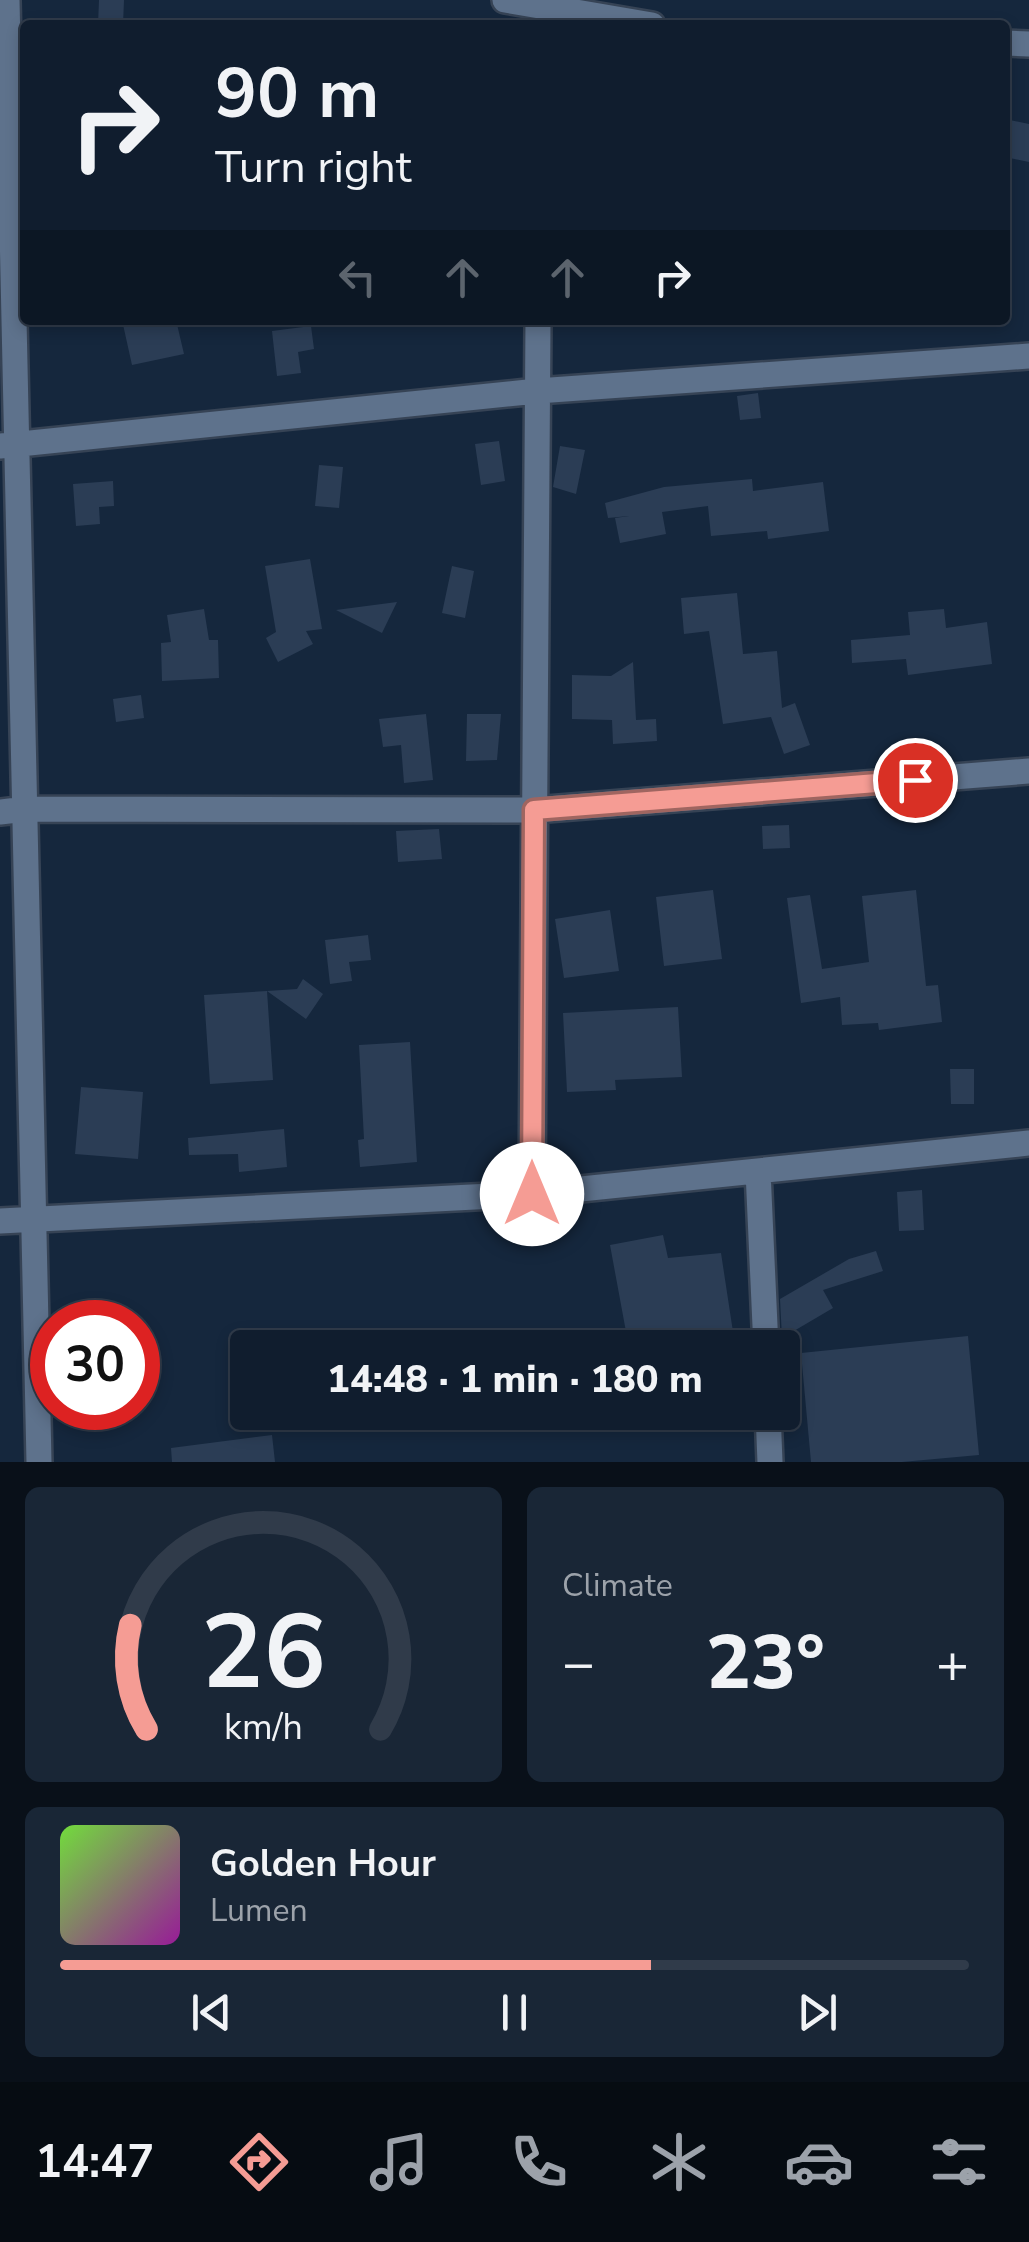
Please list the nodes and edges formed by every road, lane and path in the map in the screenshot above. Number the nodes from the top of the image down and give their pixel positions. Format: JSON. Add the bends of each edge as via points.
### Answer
{"nodes":[{"id":1,"x":7,"y":0,"type":"edge"},
{"id":2,"x":505,"y":0,"type":"edge"},
{"id":3,"x":540,"y":11,"type":"edge"},
{"id":4,"x":612,"y":20,"type":"edge"},
{"id":5,"x":538,"y":325,"type":"edge"},
{"id":6,"x":1029,"y":356,"type":"edge"},
{"id":7,"x":538,"y":391,"type":"junction"},
{"id":8,"x":8,"y":445,"type":"edge"},
{"id":9,"x":1029,"y":771,"type":"edge"},
{"id":10,"x":26,"y":808,"type":"junction"},
{"id":11,"x":534,"y":810,"type":"junction"},
{"id":12,"x":0,"y":812,"type":"edge"},
{"id":13,"x":1029,"y":1144,"type":"edge"},
{"id":14,"x":758,"y":1171,"type":"junction"},
{"id":15,"x":532,"y":1194,"type":"junction"},
{"id":16,"x":34,"y":1219,"type":"junction"},
{"id":17,"x":0,"y":1221,"type":"edge"},
{"id":18,"x":765,"y":1330,"type":"edge"},
{"id":19,"x":769,"y":1430,"type":"edge"},
{"id":20,"x":39,"y":1462,"type":"edge"},
{"id":21,"x":770,"y":1462,"type":"edge"}],
"edges":[{"from":1,"to":8,"type":"street"},
{"from":2,"to":3,"type":"street"},
{"from":3,"to":4,"type":"street"},
{"from":5,"to":7,"type":"street"},
{"from":6,"to":7,"type":"street"},
{"from":7,"to":8,"type":"street"},
{"from":7,"to":11,"type":"street"},
{"from":8,"to":10,"type":"street"},
{"from":9,"to":11,"type":"street"},
{"from":10,"to":11,"type":"street"},
{"from":10,"to":12,"type":"street"},
{"from":10,"to":16,"type":"street"},
{"from":11,"to":15,"type":"street"},
{"from":13,"to":14,"type":"street"},
{"from":14,"to":15,"type":"street"},
{"from":14,"to":18,"type":"street"},
{"from":15,"to":16,"type":"street"},
{"from":16,"to":17,"type":"street"},
{"from":16,"to":20,"type":"street"},
{"from":19,"to":21,"type":"street"}]}
